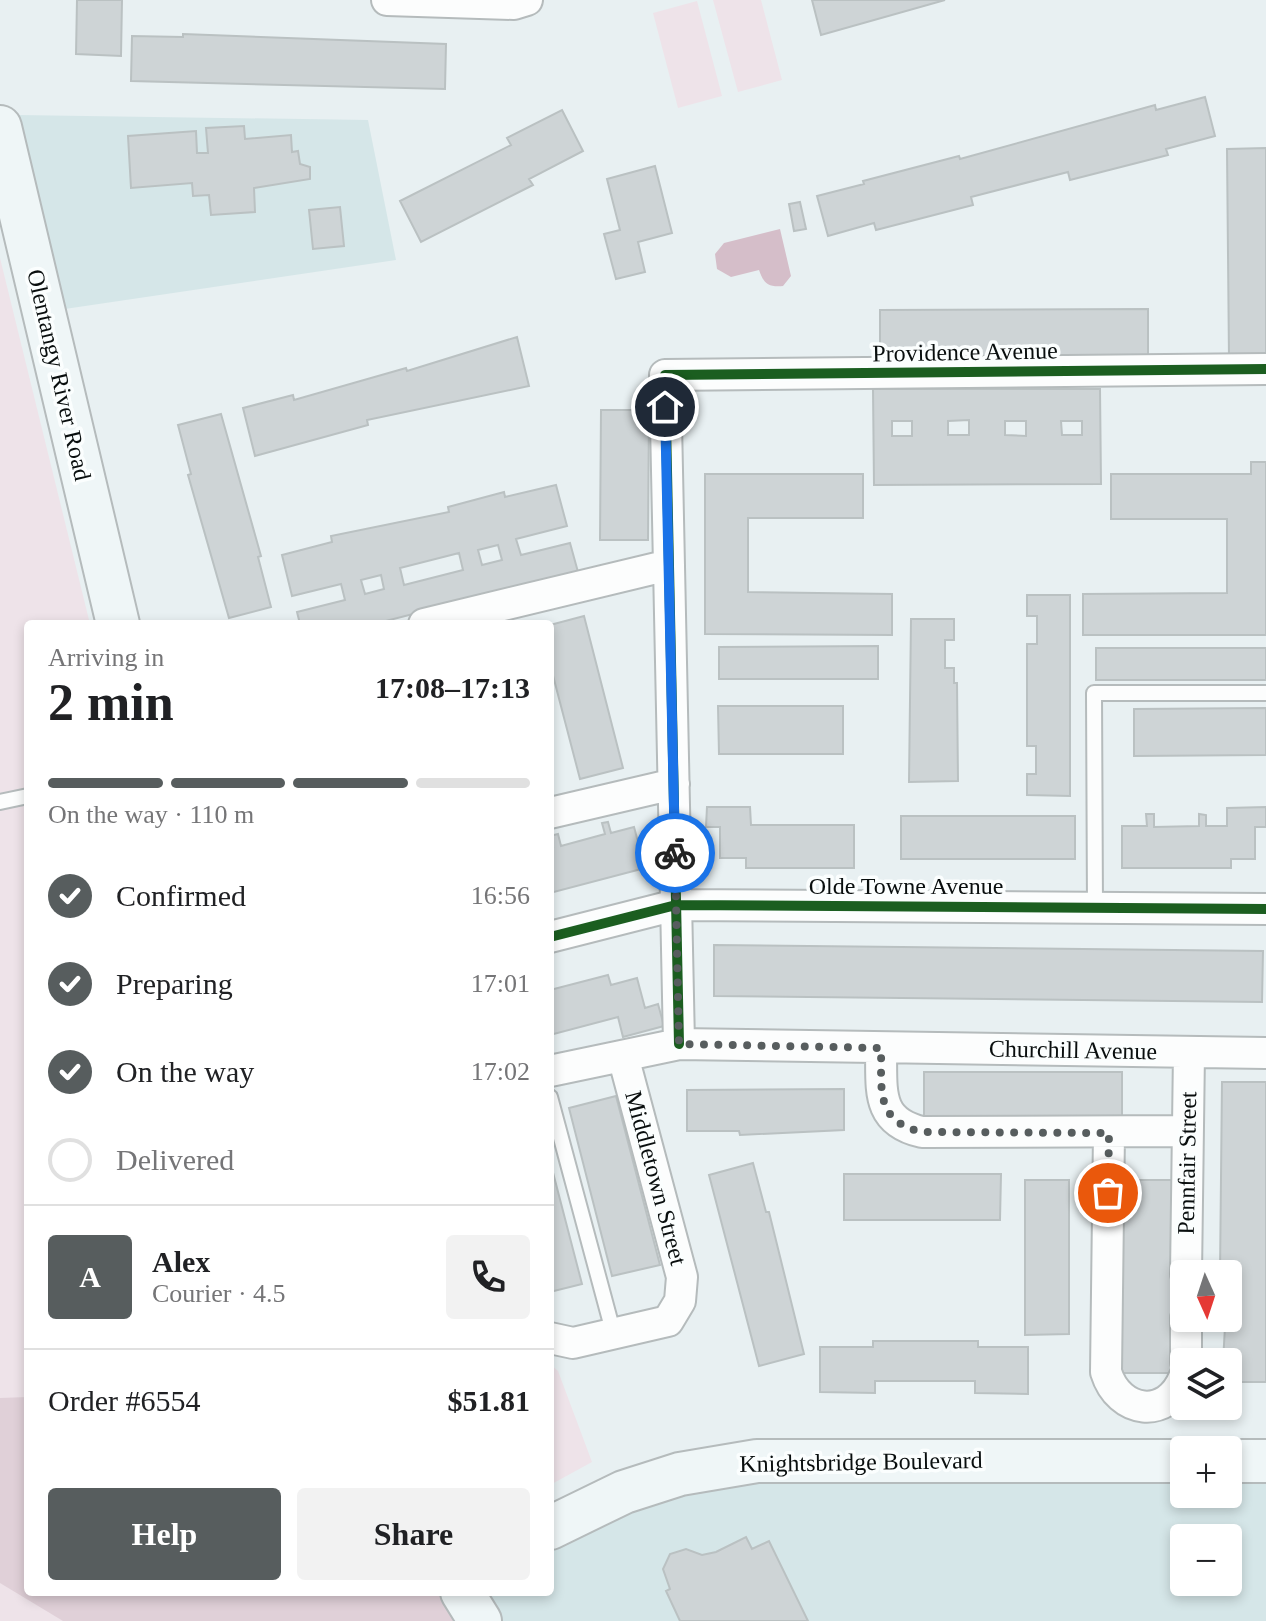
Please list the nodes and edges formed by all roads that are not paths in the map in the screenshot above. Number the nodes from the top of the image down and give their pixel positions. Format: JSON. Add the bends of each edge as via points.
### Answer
{"nodes":[{"id":1,"x":387,"y":0,"type":"edge"},
{"id":2,"x":527,"y":0,"type":"edge"},
{"id":3,"x":0,"y":127,"type":"edge"},
{"id":4,"x":1266,"y":369,"type":"edge"},
{"id":5,"x":669,"y":565,"type":"junction"},
{"id":6,"x":117,"y":620,"type":"edge"},
{"id":7,"x":441,"y":620,"type":"edge"},
{"id":8,"x":1266,"y":693,"type":"edge"},
{"id":9,"x":674,"y":784,"type":"junction"},
{"id":10,"x":24,"y":797,"type":"edge"},
{"id":11,"x":0,"y":802,"type":"edge"},
{"id":12,"x":554,"y":812,"type":"edge"},
{"id":13,"x":676,"y":905,"type":"junction"},
{"id":14,"x":1095,"y":908,"type":"junction"},
{"id":15,"x":1266,"y":909,"type":"edge"},
{"id":16,"x":554,"y":936,"type":"edge"},
{"id":17,"x":679,"y":1044,"type":"junction"},
{"id":18,"x":881,"y":1048,"type":"junction"},
{"id":19,"x":1189,"y":1052,"type":"junction"},
{"id":20,"x":1266,"y":1053,"type":"edge"},
{"id":21,"x":623,"y":1056,"type":"junction"},
{"id":22,"x":554,"y":1070,"type":"edge"},
{"id":23,"x":554,"y":1112,"type":"edge"},
{"id":24,"x":1187,"y":1131,"type":"junction"},
{"id":25,"x":1109,"y":1133,"type":"junction"},
{"id":26,"x":1186,"y":1260,"type":"edge"},
{"id":27,"x":614,"y":1336,"type":"junction"},
{"id":28,"x":554,"y":1339,"type":"edge"},
{"id":29,"x":1170,"y":1398,"type":"edge"},
{"id":30,"x":1170,"y":1461,"type":"edge"},
{"id":31,"x":1242,"y":1461,"type":"edge"},
{"id":32,"x":1266,"y":1461,"type":"edge"},
{"id":33,"x":554,"y":1526,"type":"edge"},
{"id":34,"x":464,"y":1596,"type":"edge"},
{"id":35,"x":480,"y":1621,"type":"edge"}],
"edges":[{"from":1,"to":2,"type":"street"},
{"from":3,"to":6,"type":"street","name":"Olentangy River Road"},
{"from":4,"to":5,"type":"street","name":"Providence Avenue","via":[[665,375]]},
{"from":5,"to":7,"type":"street"},
{"from":5,"to":9,"type":"street"},
{"from":8,"to":14,"type":"lane","via":[[1094,693]]},
{"from":9,"to":12,"type":"street"},
{"from":9,"to":13,"type":"street"},
{"from":10,"to":11,"type":"lane"},
{"from":13,"to":14,"type":"street","name":"Olde Towne Avenue"},
{"from":13,"to":16,"type":"street","name":"Olde Towne Avenue"},
{"from":13,"to":17,"type":"street"},
{"from":14,"to":15,"type":"street","name":"Olde Towne Avenue"},
{"from":17,"to":18,"type":"street","name":"Churchill Avenue"},
{"from":17,"to":21,"type":"street","name":"Churchill Avenue"},
{"from":18,"to":19,"type":"street","name":"Churchill Avenue"},
{"from":18,"to":25,"type":"street","via":[[886,1111],[901,1127],[922,1132]]},
{"from":19,"to":20,"type":"street","name":"Churchill Avenue"},
{"from":19,"to":24,"type":"street","name":"Pennfair Street"},
{"from":21,"to":22,"type":"street","name":"Churchill Avenue"},
{"from":21,"to":27,"type":"street","name":"Middletown Street","via":[[682,1277],[680,1301],[668,1321]]},
{"from":23,"to":27,"type":"lane"},
{"from":24,"to":25,"type":"street"},
{"from":24,"to":26,"type":"street","name":"Pennfair Street"},
{"from":25,"to":29,"type":"street","via":[[1106,1372],[1112,1390],[1126,1403],[1144,1407]]},
{"from":27,"to":28,"type":"street","name":"Middletown Street","via":[[573,1343]]},
{"from":30,"to":33,"type":"street","name":"Knightsbridge Boulevard","via":[[757,1461],[680,1474],[624,1492]]},
{"from":31,"to":32,"type":"street"},
{"from":34,"to":35,"type":"street"}]}
